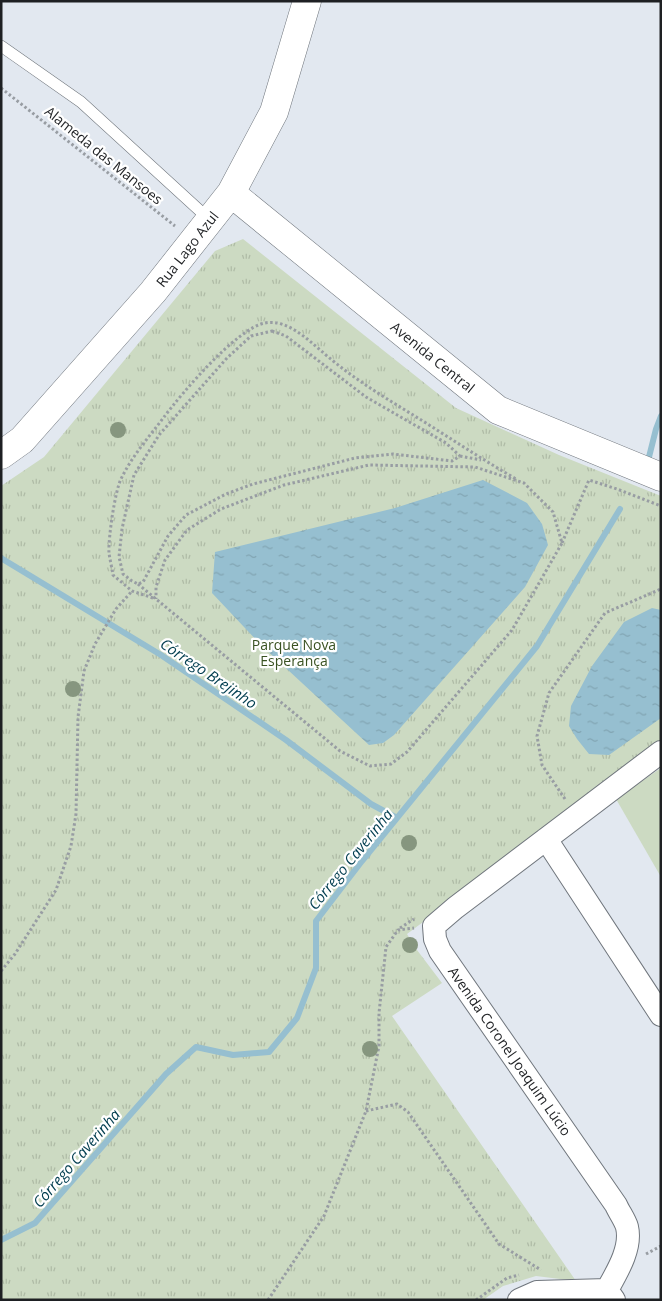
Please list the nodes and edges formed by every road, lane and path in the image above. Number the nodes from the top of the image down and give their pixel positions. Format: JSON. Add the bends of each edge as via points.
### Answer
{"nodes":[{"id":1,"x":307,"y":1,"type":"edge"},
{"id":2,"x":1,"y":46,"type":"edge"},
{"id":3,"x":1,"y":88,"type":"edge"},
{"id":4,"x":231,"y":193,"type":"junction"},
{"id":5,"x":202,"y":230,"type":"junction"},
{"id":6,"x":1,"y":455,"type":"edge"},
{"id":7,"x":460,"y":456,"type":"junction"},
{"id":8,"x":484,"y":461,"type":"junction"},
{"id":9,"x":661,"y":477,"type":"edge"},
{"id":10,"x":524,"y":483,"type":"junction"},
{"id":11,"x":661,"y":506,"type":"edge"},
{"id":12,"x":562,"y":543,"type":"junction"},
{"id":13,"x":138,"y":584,"type":"junction"},
{"id":14,"x":661,"y":589,"type":"edge"},
{"id":15,"x":132,"y":591,"type":"junction"},
{"id":16,"x":156,"y":599,"type":"junction"},
{"id":17,"x":661,"y":752,"type":"edge"},
{"id":18,"x":569,"y":804,"type":"dead end"},
{"id":19,"x":546,"y":839,"type":"junction"},
{"id":20,"x":434,"y":926,"type":"junction"},
{"id":21,"x":1,"y":971,"type":"edge"},
{"id":22,"x":661,"y":1015,"type":"edge"},
{"id":23,"x":366,"y":1111,"type":"junction"},
{"id":24,"x":542,"y":1271,"type":"dead end"},
{"id":25,"x":611,"y":1295,"type":"edge"},
{"id":26,"x":268,"y":1300,"type":"edge"},
{"id":27,"x":518,"y":1300,"type":"edge"}],
"edges":[{"from":1,"to":4,"type":"street","name":"Rua Lago Azul","via":[[274,112]]},
{"from":2,"to":5,"type":"lane","via":[[81,102]]},
{"from":3,"to":5,"type":"path","name":"Alameda das Mansoes"},
{"from":4,"to":5,"type":"street","name":"Rua Lago Azul"},
{"from":4,"to":9,"type":"street","name":"Avenida Central","via":[[498,410]]},
{"from":5,"to":6,"type":"street","name":"Rua Lago Azul","via":[[153,292],[22,440]]},
{"from":7,"to":8,"type":"path"},
{"from":7,"to":13,"type":"path","via":[[452,461],[392,454],[355,458],[226,494],[186,515],[168,536],[143,582]]},
{"from":7,"to":13,"type":"path","via":[[446,443],[366,397],[286,336],[272,331],[251,336],[227,358],[159,435],[134,475],[119,557],[123,574]]},
{"from":8,"to":10,"type":"path"},
{"from":8,"to":15,"type":"path","via":[[343,369],[282,323],[265,323],[246,330],[174,402],[120,480],[109,552],[113,575]]},
{"from":10,"to":12,"type":"path","via":[[553,512]]},
{"from":10,"to":16,"type":"path","via":[[475,467],[369,464],[284,485],[221,509],[187,530],[165,560],[156,587]]},
{"from":11,"to":12,"type":"path","via":[[589,480]]},
{"from":12,"to":16,"type":"path","via":[[512,630],[407,752],[391,764],[370,766],[340,751]]},
{"from":13,"to":16,"type":"path"},
{"from":14,"to":18,"type":"path","via":[[605,613],[549,694],[537,736],[542,765]]},
{"from":15,"to":16,"type":"path"},
{"from":15,"to":21,"type":"path","via":[[116,609],[95,644],[84,671],[78,717],[76,814],[71,846],[56,890]]},
{"from":17,"to":19,"type":"street"},
{"from":19,"to":20,"type":"street"},
{"from":19,"to":22,"type":"street"},
{"from":20,"to":23,"type":"path","via":[[398,930],[386,948],[378,1013],[379,1046]]},
{"from":20,"to":25,"type":"street","name":"Avenida Coronel Joaquim Lúcio","via":[[440,951],[616,1205],[627,1227],[626,1245]]},
{"from":23,"to":24,"type":"path","via":[[397,1104],[408,1112],[499,1244]]},
{"from":23,"to":26,"type":"path","via":[[324,1216]]},
{"from":25,"to":27,"type":"street","via":[[537,1292]]}]}
